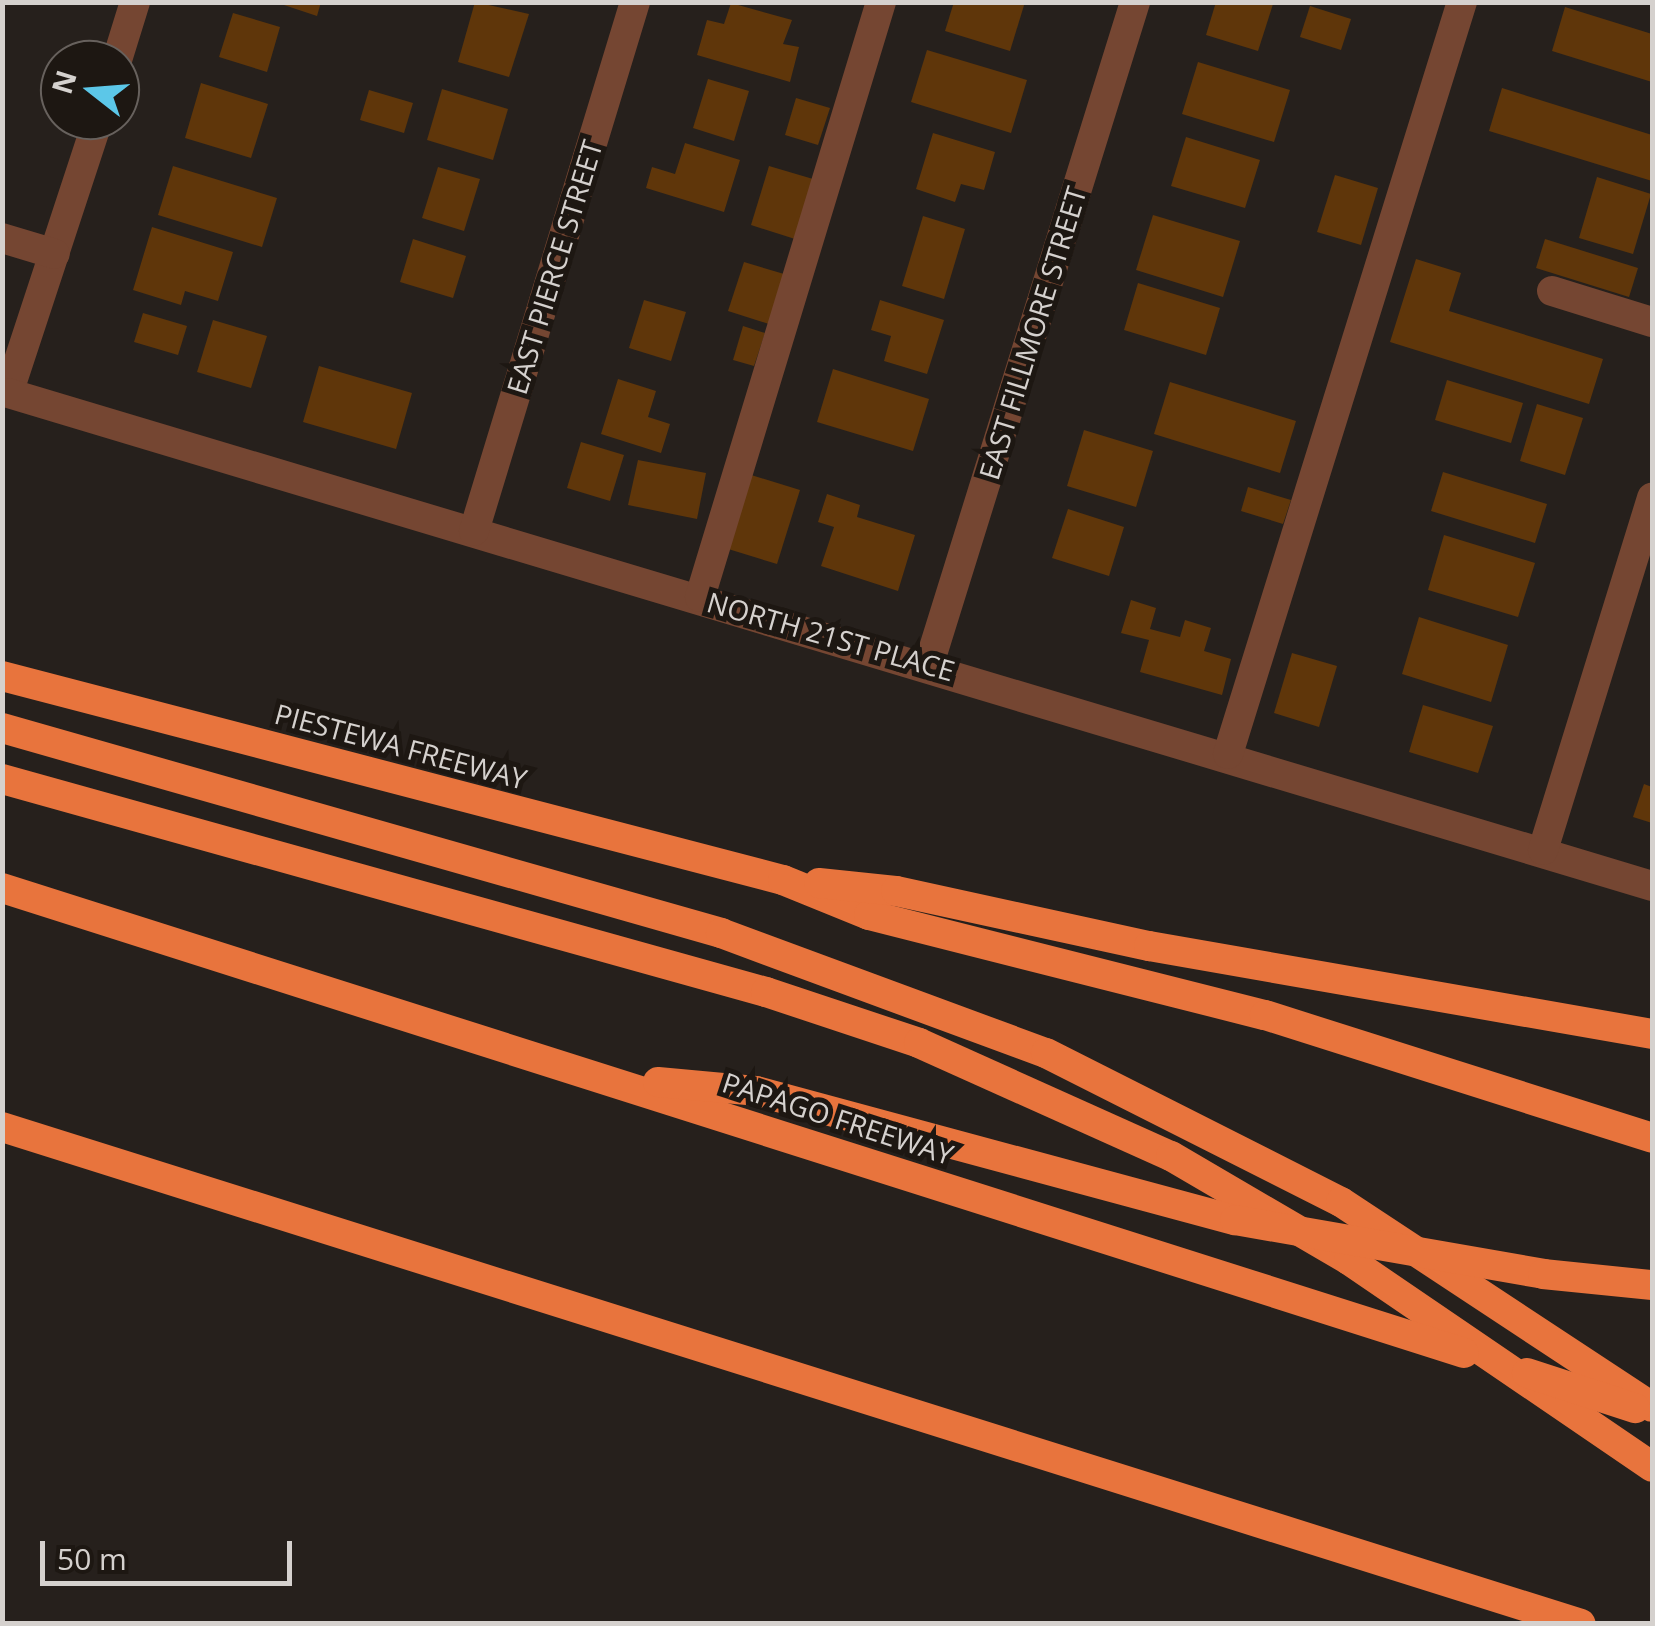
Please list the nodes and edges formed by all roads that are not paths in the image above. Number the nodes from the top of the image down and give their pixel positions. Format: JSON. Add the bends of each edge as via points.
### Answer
{"nodes":[{"id":1,"x":136,"y":2,"type":"edge"},
{"id":2,"x":635,"y":2,"type":"edge"},
{"id":3,"x":882,"y":2,"type":"edge"},
{"id":4,"x":1135,"y":2,"type":"edge"},
{"id":5,"x":1462,"y":2,"type":"edge"},
{"id":6,"x":124,"y":40,"type":"edge"},
{"id":7,"x":91,"y":140,"type":"edge"},
{"id":8,"x":2,"y":238,"type":"edge"},
{"id":9,"x":54,"y":254,"type":"junction"},
{"id":10,"x":1552,"y":291,"type":"dead end"},
{"id":11,"x":1652,"y":322,"type":"edge"},
{"id":12,"x":1652,"y":496,"type":"edge"},
{"id":13,"x":474,"y":531,"type":"junction"},
{"id":14,"x":700,"y":598,"type":"junction"},
{"id":15,"x":930,"y":664,"type":"junction"},
{"id":16,"x":2,"y":676,"type":"edge"},
{"id":17,"x":2,"y":728,"type":"edge"},
{"id":18,"x":1228,"y":754,"type":"junction"},
{"id":19,"x":2,"y":779,"type":"edge"},
{"id":20,"x":1543,"y":850,"type":"junction"},
{"id":21,"x":784,"y":880,"type":"junction"},
{"id":22,"x":1652,"y":886,"type":"edge"},
{"id":23,"x":2,"y":888,"type":"edge"},
{"id":24,"x":1652,"y":1034,"type":"edge"},
{"id":25,"x":601,"y":1076,"type":"junction"},
{"id":26,"x":2,"y":1128,"type":"edge"},
{"id":27,"x":1652,"y":1138,"type":"edge"},
{"id":28,"x":1652,"y":1284,"type":"edge"},
{"id":29,"x":1652,"y":1410,"type":"edge"},
{"id":30,"x":1652,"y":1467,"type":"edge"},
{"id":31,"x":1581,"y":1624,"type":"edge"}],
"edges":[{"from":1,"to":6,"type":"street"},
{"from":2,"to":13,"type":"street","name":"EAST PIERCE STREET"},
{"from":3,"to":14,"type":"street"},
{"from":4,"to":15,"type":"street","name":"EAST FILLMORE STREET"},
{"from":5,"to":18,"type":"street"},
{"from":7,"to":9,"type":"street"},
{"from":8,"to":9,"type":"street"},
{"from":9,"to":13,"type":"street","name":"NORTH 21ST PLACE","via":[[8,393]]},
{"from":10,"to":11,"type":"street"},
{"from":12,"to":20,"type":"street"},
{"from":13,"to":14,"type":"street","name":"NORTH 21ST PLACE"},
{"from":14,"to":15,"type":"street","name":"NORTH 21ST PLACE"},
{"from":15,"to":18,"type":"street","name":"NORTH 21ST PLACE"},
{"from":16,"to":21,"type":"highway","name":"PIESTEWA FREEWAY"},
{"from":17,"to":29,"type":"highway","via":[[721,933],[1046,1053],[1277,1166],[1422,1250]]},
{"from":18,"to":20,"type":"street","name":"NORTH 21ST PLACE"},
{"from":19,"to":30,"type":"highway","via":[[766,992],[919,1042],[1171,1156],[1348,1260]]},
{"from":20,"to":22,"type":"street","name":"NORTH 21ST PLACE"},
{"from":21,"to":24,"type":"highway","via":[[896,891],[1149,946]]},
{"from":21,"to":27,"type":"highway","via":[[868,915],[1265,1015]]},
{"from":23,"to":25,"type":"highway","name":"PAPAGO FREEWAY"},
{"from":25,"to":28,"type":"highway","via":[[756,1091],[1236,1220],[1543,1274]]},
{"from":25,"to":29,"type":"highway","name":"PAPAGO FREEWAY"},
{"from":26,"to":31,"type":"highway"}]}
